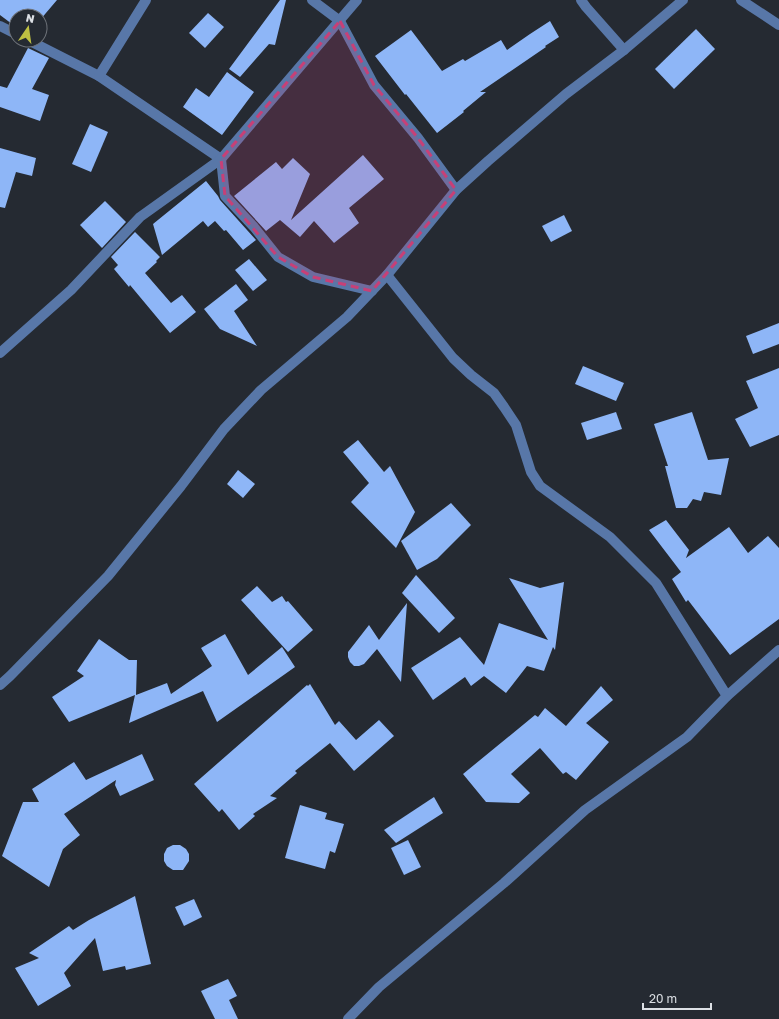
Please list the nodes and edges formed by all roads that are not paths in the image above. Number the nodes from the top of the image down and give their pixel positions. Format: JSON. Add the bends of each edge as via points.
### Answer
{"nodes":[{"id":1,"x":146,"y":0,"type":"edge"},
{"id":2,"x":312,"y":0,"type":"edge"},
{"id":3,"x":357,"y":0,"type":"edge"},
{"id":4,"x":581,"y":0,"type":"edge"},
{"id":5,"x":684,"y":0,"type":"edge"},
{"id":6,"x":741,"y":0,"type":"edge"},
{"id":7,"x":340,"y":21,"type":"junction"},
{"id":8,"x":779,"y":25,"type":"edge"},
{"id":9,"x":44,"y":48,"type":"edge"},
{"id":10,"x":624,"y":50,"type":"junction"},
{"id":11,"x":99,"y":76,"type":"junction"},
{"id":12,"x":221,"y":159,"type":"junction"},
{"id":13,"x":456,"y":190,"type":"junction"},
{"id":14,"x":387,"y":275,"type":"junction"},
{"id":15,"x":372,"y":291,"type":"junction"},
{"id":16,"x":0,"y":353,"type":"edge"},
{"id":17,"x":779,"y":650,"type":"edge"},
{"id":18,"x":0,"y":684,"type":"edge"},
{"id":19,"x":727,"y":696,"type":"junction"},
{"id":20,"x":348,"y":1019,"type":"edge"}],
"edges":[{"from":1,"to":11,"type":"street"},
{"from":2,"to":7,"type":"street"},
{"from":3,"to":7,"type":"street"},
{"from":4,"to":10,"type":"street"},
{"from":5,"to":10,"type":"street"},
{"from":6,"to":8,"type":"street"},
{"from":7,"to":12,"type":"street"},
{"from":7,"to":13,"type":"street","via":[[374,85],[418,138]]},
{"from":9,"to":11,"type":"street"},
{"from":10,"to":13,"type":"street","via":[[554,104]]},
{"from":11,"to":12,"type":"street"},
{"from":12,"to":15,"type":"street","via":[[224,196],[278,257],[313,277]]},
{"from":12,"to":16,"type":"street","via":[[140,217],[71,290]]},
{"from":13,"to":14,"type":"street"},
{"from":14,"to":15,"type":"street"},
{"from":14,"to":19,"type":"street","via":[[453,358],[494,393],[504,406],[516,426],[531,472],[540,486],[610,537],[656,583]]},
{"from":15,"to":18,"type":"street","via":[[347,317],[261,390],[224,429],[108,576]]},
{"from":17,"to":19,"type":"street"},
{"from":19,"to":20,"type":"street","via":[[687,737],[585,810],[504,883],[378,987]]}]}
